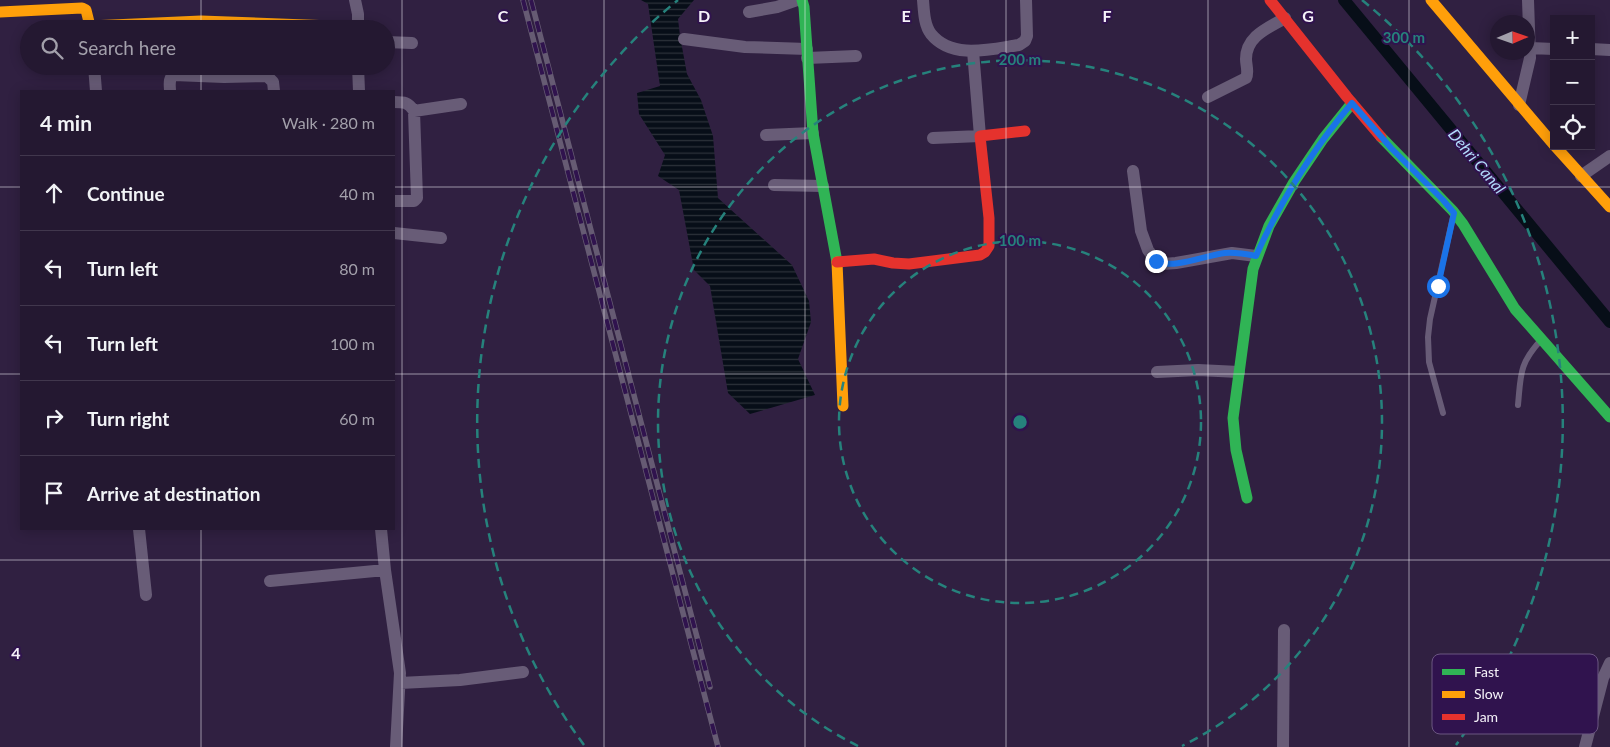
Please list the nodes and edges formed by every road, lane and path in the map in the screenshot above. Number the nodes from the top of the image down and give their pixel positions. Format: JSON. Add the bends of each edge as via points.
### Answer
{"nodes":[{"id":1,"x":355,"y":0,"type":"edge"},
{"id":2,"x":797,"y":0,"type":"edge"},
{"id":3,"x":802,"y":0,"type":"edge"},
{"id":4,"x":923,"y":0,"type":"edge"},
{"id":5,"x":1026,"y":0,"type":"edge"},
{"id":6,"x":1270,"y":0,"type":"edge"},
{"id":7,"x":1528,"y":0,"type":"edge"},
{"id":8,"x":1432,"y":1,"type":"edge"},
{"id":9,"x":0,"y":12,"type":"edge"},
{"id":10,"x":749,"y":12,"type":"dead end"},
{"id":11,"x":1529,"y":15,"type":"edge"},
{"id":12,"x":1285,"y":18,"type":"junction"},
{"id":13,"x":88,"y":20,"type":"edge"},
{"id":14,"x":357,"y":20,"type":"edge"},
{"id":15,"x":684,"y":40,"type":"dead end"},
{"id":16,"x":395,"y":42,"type":"edge"},
{"id":17,"x":412,"y":43,"type":"dead end"},
{"id":18,"x":1535,"y":48,"type":"edge"},
{"id":19,"x":1550,"y":49,"type":"edge"},
{"id":20,"x":1595,"y":49,"type":"edge"},
{"id":21,"x":1610,"y":50,"type":"edge"},
{"id":22,"x":973,"y":51,"type":"junction"},
{"id":23,"x":807,"y":54,"type":"junction"},
{"id":24,"x":856,"y":56,"type":"dead end"},
{"id":25,"x":1529,"y":60,"type":"edge"},
{"id":26,"x":95,"y":75,"type":"edge"},
{"id":27,"x":179,"y":75,"type":"edge"},
{"id":28,"x":179,"y":75,"type":"edge"},
{"id":29,"x":358,"y":75,"type":"edge"},
{"id":30,"x":96,"y":90,"type":"edge"},
{"id":31,"x":170,"y":90,"type":"edge"},
{"id":32,"x":274,"y":90,"type":"edge"},
{"id":33,"x":359,"y":90,"type":"edge"},
{"id":34,"x":1208,"y":97,"type":"dead end"},
{"id":35,"x":395,"y":102,"type":"edge"},
{"id":36,"x":1352,"y":103,"type":"junction"},
{"id":37,"x":461,"y":104,"type":"dead end"},
{"id":38,"x":1519,"y":105,"type":"junction"},
{"id":39,"x":414,"y":111,"type":"junction"},
{"id":40,"x":1025,"y":131,"type":"dead end"},
{"id":41,"x":813,"y":133,"type":"junction"},
{"id":42,"x":766,"y":136,"type":"dead end"},
{"id":43,"x":980,"y":136,"type":"junction"},
{"id":44,"x":933,"y":138,"type":"dead end"},
{"id":45,"x":1550,"y":140,"type":"edge"},
{"id":46,"x":1558,"y":150,"type":"edge"},
{"id":47,"x":1610,"y":156,"type":"edge"},
{"id":48,"x":1133,"y":171,"type":"dead end"},
{"id":49,"x":1581,"y":176,"type":"junction"},
{"id":50,"x":774,"y":184,"type":"dead end"},
{"id":51,"x":824,"y":186,"type":"junction"},
{"id":52,"x":395,"y":201,"type":"edge"},
{"id":53,"x":1610,"y":207,"type":"edge"},
{"id":54,"x":1454,"y":213,"type":"junction"},
{"id":55,"x":395,"y":233,"type":"edge"},
{"id":56,"x":441,"y":238,"type":"dead end"},
{"id":57,"x":1256,"y":256,"type":"junction"},
{"id":58,"x":837,"y":262,"type":"junction"},
{"id":59,"x":1542,"y":340,"type":"junction"},
{"id":60,"x":1157,"y":372,"type":"dead end"},
{"id":61,"x":1239,"y":372,"type":"junction"},
{"id":62,"x":1518,"y":405,"type":"dead end"},
{"id":63,"x":843,"y":406,"type":"dead end"},
{"id":64,"x":1443,"y":413,"type":"dead end"},
{"id":65,"x":1610,"y":417,"type":"edge"},
{"id":66,"x":1247,"y":498,"type":"dead end"},
{"id":67,"x":139,"y":530,"type":"edge"},
{"id":68,"x":381,"y":530,"type":"edge"},
{"id":69,"x":385,"y":570,"type":"junction"},
{"id":70,"x":270,"y":581,"type":"dead end"},
{"id":71,"x":146,"y":595,"type":"dead end"},
{"id":72,"x":1284,"y":630,"type":"dead end"},
{"id":73,"x":1610,"y":663,"type":"edge"},
{"id":74,"x":523,"y":672,"type":"dead end"},
{"id":75,"x":400,"y":683,"type":"junction"},
{"id":76,"x":1598,"y":697,"type":"edge"},
{"id":77,"x":1588,"y":734,"type":"edge"},
{"id":78,"x":396,"y":747,"type":"edge"},
{"id":79,"x":1283,"y":747,"type":"edge"},
{"id":80,"x":1585,"y":747,"type":"edge"}],
"edges":[{"from":1,"to":14,"type":"street"},
{"from":2,"to":10,"type":"street","via":[[777,8]]},
{"from":3,"to":23,"type":"main road"},
{"from":4,"to":22,"type":"street","via":[[930,33],[955,49]]},
{"from":5,"to":22,"type":"street","via":[[1025,41],[1019,45]]},
{"from":6,"to":12,"type":"main road"},
{"from":7,"to":11,"type":"street"},
{"from":8,"to":38,"type":"main road"},
{"from":9,"to":13,"type":"main road","via":[[82,8],[86,10]]},
{"from":12,"to":34,"type":"street","via":[[1250,43],[1246,57],[1248,76]]},
{"from":12,"to":36,"type":"main road"},
{"from":15,"to":23,"type":"street"},
{"from":16,"to":17,"type":"street"},
{"from":18,"to":19,"type":"street"},
{"from":20,"to":21,"type":"street"},
{"from":22,"to":43,"type":"street"},
{"from":23,"to":24,"type":"street"},
{"from":23,"to":41,"type":"main road"},
{"from":25,"to":38,"type":"street"},
{"from":26,"to":30,"type":"street"},
{"from":27,"to":32,"type":"street","via":[[267,76],[273,82]]},
{"from":28,"to":31,"type":"street","via":[[171,76]]},
{"from":29,"to":33,"type":"street"},
{"from":35,"to":39,"type":"street","via":[[405,102]]},
{"from":36,"to":54,"type":"main road"},
{"from":36,"to":57,"type":"main road","via":[[1310,157]]},
{"from":37,"to":39,"type":"street"},
{"from":38,"to":45,"type":"main road"},
{"from":39,"to":52,"type":"street","via":[[417,198],[414,201]]},
{"from":40,"to":43,"type":"main road"},
{"from":41,"to":42,"type":"street"},
{"from":41,"to":51,"type":"main road"},
{"from":43,"to":44,"type":"street"},
{"from":43,"to":58,"type":"main road","via":[[989,218],[989,246],[985,252],[909,264],[874,259]]},
{"from":46,"to":49,"type":"main road"},
{"from":47,"to":49,"type":"street"},
{"from":48,"to":57,"type":"street","via":[[1141,231],[1156,261],[1176,263],[1232,253]]},
{"from":49,"to":53,"type":"main road"},
{"from":50,"to":51,"type":"street"},
{"from":51,"to":58,"type":"main road"},
{"from":54,"to":59,"type":"main road","via":[[1515,309]]},
{"from":54,"to":64,"type":"lane","via":[[1428,337],[1429,362]]},
{"from":55,"to":56,"type":"street"},
{"from":57,"to":61,"type":"main road"},
{"from":58,"to":63,"type":"main road"},
{"from":59,"to":62,"type":"lane","via":[[1523,365]]},
{"from":59,"to":65,"type":"main road"},
{"from":60,"to":61,"type":"street"},
{"from":61,"to":66,"type":"main road","via":[[1233,432]]},
{"from":67,"to":71,"type":"street"},
{"from":68,"to":69,"type":"street"},
{"from":69,"to":70,"type":"street"},
{"from":69,"to":75,"type":"street"},
{"from":72,"to":79,"type":"street"},
{"from":73,"to":76,"type":"street"},
{"from":74,"to":75,"type":"street"},
{"from":75,"to":78,"type":"street"},
{"from":77,"to":80,"type":"street"}]}
